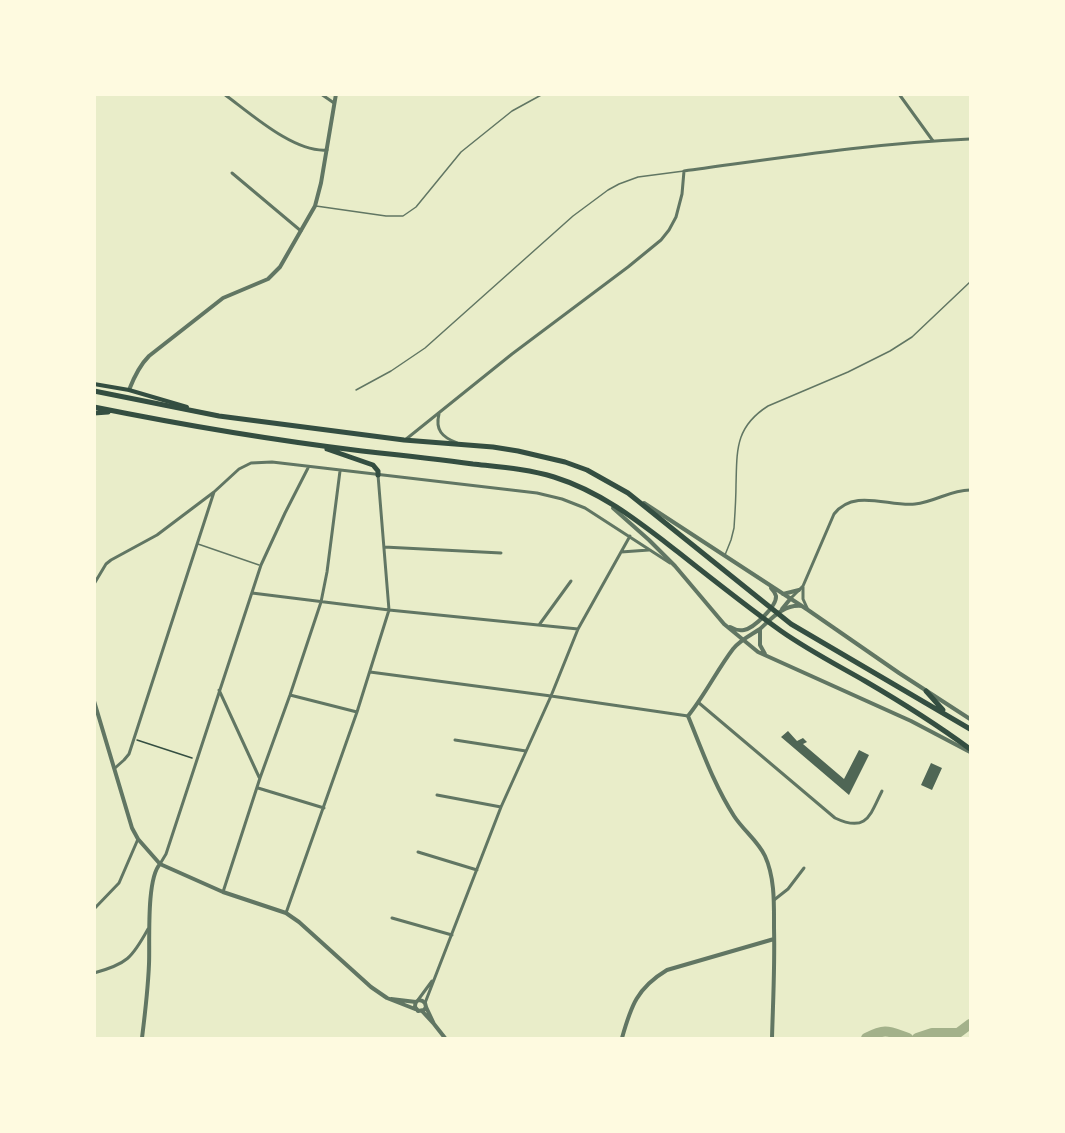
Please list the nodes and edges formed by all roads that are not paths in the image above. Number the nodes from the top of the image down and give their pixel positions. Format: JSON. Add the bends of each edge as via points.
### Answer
{"nodes":[{"id":1,"x":224,"y":94,"type":"edge"},
{"id":2,"x":321,"y":94,"type":"edge"},
{"id":3,"x":336,"y":94,"type":"edge"},
{"id":4,"x":543,"y":94,"type":"edge"},
{"id":5,"x":899,"y":94,"type":"edge"},
{"id":6,"x":334,"y":104,"type":"junction"},
{"id":7,"x":970,"y":139,"type":"edge"},
{"id":8,"x":933,"y":141,"type":"junction"},
{"id":9,"x":327,"y":150,"type":"junction"},
{"id":10,"x":684,"y":171,"type":"junction"},
{"id":11,"x":232,"y":173,"type":"dead end"},
{"id":12,"x":315,"y":206,"type":"junction"},
{"id":13,"x":301,"y":231,"type":"junction"},
{"id":14,"x":970,"y":282,"type":"edge"},
{"id":15,"x":94,"y":384,"type":"edge"},
{"id":16,"x":129,"y":390,"type":"junction"},
{"id":17,"x":356,"y":390,"type":"dead end"},
{"id":18,"x":94,"y":391,"type":"edge"},
{"id":19,"x":94,"y":407,"type":"edge"},
{"id":20,"x":115,"y":411,"type":"junction"},
{"id":21,"x":440,"y":412,"type":"junction"},
{"id":22,"x":94,"y":413,"type":"edge"},
{"id":23,"x":219,"y":417,"type":"junction"},
{"id":24,"x":404,"y":440,"type":"junction"},
{"id":25,"x":317,"y":445,"type":"junction"},
{"id":26,"x":464,"y":446,"type":"junction"},
{"id":27,"x":309,"y":467,"type":"junction"},
{"id":28,"x":340,"y":471,"type":"junction"},
{"id":29,"x":378,"y":475,"type":"junction"},
{"id":30,"x":970,"y":490,"type":"edge"},
{"id":31,"x":214,"y":492,"type":"junction"},
{"id":32,"x":628,"y":492,"type":"junction"},
{"id":33,"x":599,"y":496,"type":"junction"},
{"id":34,"x":630,"y":536,"type":"junction"},
{"id":35,"x":197,"y":544,"type":"junction"},
{"id":36,"x":384,"y":547,"type":"junction"},
{"id":37,"x":651,"y":551,"type":"junction"},
{"id":38,"x":621,"y":552,"type":"junction"},
{"id":39,"x":501,"y":553,"type":"dead end"},
{"id":40,"x":724,"y":556,"type":"junction"},
{"id":41,"x":261,"y":566,"type":"junction"},
{"id":42,"x":675,"y":566,"type":"junction"},
{"id":43,"x":571,"y":581,"type":"dead end"},
{"id":44,"x":94,"y":584,"type":"edge"},
{"id":45,"x":767,"y":584,"type":"junction"},
{"id":46,"x":801,"y":588,"type":"junction"},
{"id":47,"x":252,"y":592,"type":"junction"},
{"id":48,"x":783,"y":594,"type":"junction"},
{"id":49,"x":791,"y":598,"type":"junction"},
{"id":50,"x":321,"y":602,"type":"junction"},
{"id":51,"x":802,"y":607,"type":"junction"},
{"id":52,"x":389,"y":610,"type":"junction"},
{"id":53,"x":781,"y":610,"type":"junction"},
{"id":54,"x":808,"y":610,"type":"junction"},
{"id":55,"x":724,"y":624,"type":"junction"},
{"id":56,"x":539,"y":626,"type":"junction"},
{"id":57,"x":578,"y":629,"type":"junction"},
{"id":58,"x":760,"y":629,"type":"junction"},
{"id":59,"x":734,"y":632,"type":"junction"},
{"id":60,"x":743,"y":640,"type":"junction"},
{"id":61,"x":747,"y":644,"type":"junction"},
{"id":62,"x":734,"y":648,"type":"junction"},
{"id":63,"x":766,"y":656,"type":"junction"},
{"id":64,"x":370,"y":672,"type":"junction"},
{"id":65,"x":219,"y":690,"type":"junction"},
{"id":66,"x":926,"y":691,"type":"junction"},
{"id":67,"x":290,"y":694,"type":"junction"},
{"id":68,"x":552,"y":696,"type":"junction"},
{"id":69,"x":94,"y":701,"type":"edge"},
{"id":70,"x":699,"y":703,"type":"junction"},
{"id":71,"x":357,"y":712,"type":"junction"},
{"id":72,"x":688,"y":716,"type":"junction"},
{"id":73,"x":948,"y":716,"type":"junction"},
{"id":74,"x":970,"y":719,"type":"edge"},
{"id":75,"x":970,"y":729,"type":"edge"},
{"id":76,"x":455,"y":740,"type":"dead end"},
{"id":77,"x":970,"y":751,"type":"edge"},
{"id":78,"x":526,"y":752,"type":"junction"},
{"id":79,"x":115,"y":768,"type":"junction"},
{"id":80,"x":260,"y":778,"type":"junction"},
{"id":81,"x":258,"y":788,"type":"junction"},
{"id":82,"x":882,"y":791,"type":"dead end"},
{"id":83,"x":437,"y":795,"type":"dead end"},
{"id":84,"x":501,"y":807,"type":"junction"},
{"id":85,"x":324,"y":808,"type":"junction"},
{"id":86,"x":138,"y":838,"type":"junction"},
{"id":87,"x":418,"y":852,"type":"dead end"},
{"id":88,"x":160,"y":864,"type":"junction"},
{"id":89,"x":804,"y":868,"type":"dead end"},
{"id":90,"x":477,"y":870,"type":"junction"},
{"id":91,"x":223,"y":892,"type":"junction"},
{"id":92,"x":774,"y":900,"type":"junction"},
{"id":93,"x":94,"y":909,"type":"edge"},
{"id":94,"x":286,"y":913,"type":"junction"},
{"id":95,"x":392,"y":918,"type":"dead end"},
{"id":96,"x":148,"y":928,"type":"junction"},
{"id":97,"x":452,"y":935,"type":"junction"},
{"id":98,"x":774,"y":939,"type":"junction"},
{"id":99,"x":94,"y":973,"type":"edge"},
{"id":100,"x":435,"y":977,"type":"junction"},
{"id":101,"x":387,"y":998,"type":"junction"},
{"id":102,"x":417,"y":1001,"type":"junction"},
{"id":103,"x":424,"y":1007,"type":"junction"},
{"id":104,"x":416,"y":1009,"type":"junction"},
{"id":105,"x":142,"y":1038,"type":"edge"},
{"id":106,"x":445,"y":1038,"type":"edge"},
{"id":107,"x":622,"y":1038,"type":"edge"},
{"id":108,"x":772,"y":1038,"type":"edge"}],
"edges":[{"from":1,"to":9,"type":"street","via":[[286,139],[308,149]]},
{"from":2,"to":6,"type":"street"},
{"from":3,"to":6,"type":"street"},
{"from":4,"to":12,"type":"lane","via":[[512,111],[461,153],[416,207],[403,216]]},
{"from":5,"to":8,"type":"street"},
{"from":6,"to":9,"type":"street"},
{"from":7,"to":8,"type":"street"},
{"from":8,"to":10,"type":"street"},
{"from":9,"to":12,"type":"street"},
{"from":10,"to":17,"type":"lane","via":[[638,177],[608,190],[573,216],[425,348]]},
{"from":10,"to":21,"type":"street","via":[[676,218],[661,240]]},
{"from":11,"to":13,"type":"street"},
{"from":12,"to":13,"type":"street"},
{"from":13,"to":16,"type":"street","via":[[273,275],[223,298],[149,356]]},
{"from":14,"to":40,"type":"lane","via":[[912,337],[890,351],[756,413],[738,447],[734,528]]},
{"from":15,"to":16,"type":"main road"},
{"from":16,"to":23,"type":"main road"},
{"from":18,"to":23,"type":"highway"},
{"from":19,"to":20,"type":"highway"},
{"from":20,"to":22,"type":"highway"},
{"from":20,"to":25,"type":"highway"},
{"from":21,"to":24,"type":"street"},
{"from":21,"to":26,"type":"street","via":[[439,429],[447,439]]},
{"from":23,"to":24,"type":"highway"},
{"from":24,"to":26,"type":"highway"},
{"from":25,"to":29,"type":"highway","via":[[373,465]]},
{"from":25,"to":33,"type":"highway","via":[[502,467],[554,477]]},
{"from":26,"to":32,"type":"highway","via":[[493,447],[565,462]]},
{"from":27,"to":28,"type":"street"},
{"from":27,"to":31,"type":"street","via":[[251,463]]},
{"from":27,"to":41,"type":"street"},
{"from":28,"to":29,"type":"street"},
{"from":28,"to":50,"type":"street"},
{"from":29,"to":34,"type":"street","via":[[562,499],[585,508]]},
{"from":29,"to":36,"type":"street"},
{"from":30,"to":46,"type":"street","via":[[912,505],[863,500],[839,507]]},
{"from":31,"to":35,"type":"street"},
{"from":31,"to":44,"type":"street","via":[[157,535],[111,560]]},
{"from":32,"to":40,"type":"street"},
{"from":32,"to":73,"type":"highway","via":[[791,624]]},
{"from":33,"to":42,"type":"street"},
{"from":33,"to":77,"type":"highway","via":[[637,520],[783,633],[910,708]]},
{"from":34,"to":37,"type":"street"},
{"from":34,"to":38,"type":"street"},
{"from":35,"to":41,"type":"lane"},
{"from":35,"to":79,"type":"street","via":[[127,757]]},
{"from":36,"to":39,"type":"street"},
{"from":36,"to":52,"type":"street"},
{"from":37,"to":38,"type":"street"},
{"from":37,"to":42,"type":"street"},
{"from":38,"to":57,"type":"street"},
{"from":40,"to":45,"type":"street"},
{"from":41,"to":47,"type":"street"},
{"from":42,"to":55,"type":"street"},
{"from":43,"to":56,"type":"street"},
{"from":45,"to":48,"type":"street"},
{"from":45,"to":55,"type":"street","via":[[775,592],[775,602],[754,625],[742,631]]},
{"from":46,"to":48,"type":"street"},
{"from":46,"to":49,"type":"street"},
{"from":46,"to":54,"type":"street"},
{"from":47,"to":50,"type":"street"},
{"from":47,"to":65,"type":"street"},
{"from":48,"to":49,"type":"street"},
{"from":49,"to":51,"type":"street"},
{"from":49,"to":53,"type":"street"},
{"from":50,"to":52,"type":"street"},
{"from":50,"to":67,"type":"street"},
{"from":51,"to":53,"type":"street"},
{"from":51,"to":54,"type":"street"},
{"from":52,"to":56,"type":"street"},
{"from":52,"to":64,"type":"street"},
{"from":53,"to":58,"type":"street"},
{"from":54,"to":66,"type":"street"},
{"from":55,"to":59,"type":"street"},
{"from":56,"to":57,"type":"street"},
{"from":57,"to":68,"type":"street"},
{"from":58,"to":60,"type":"street"},
{"from":58,"to":63,"type":"street","via":[[760,645]]},
{"from":59,"to":60,"type":"street"},
{"from":59,"to":62,"type":"street"},
{"from":60,"to":61,"type":"street"},
{"from":60,"to":62,"type":"street"},
{"from":61,"to":62,"type":"street"},
{"from":61,"to":63,"type":"street"},
{"from":62,"to":70,"type":"street"},
{"from":63,"to":77,"type":"street"},
{"from":64,"to":68,"type":"street"},
{"from":64,"to":71,"type":"street"},
{"from":65,"to":80,"type":"street"},
{"from":65,"to":88,"type":"street"},
{"from":66,"to":73,"type":"highway"},
{"from":66,"to":74,"type":"street"},
{"from":67,"to":71,"type":"street"},
{"from":67,"to":80,"type":"street"},
{"from":68,"to":72,"type":"street"},
{"from":68,"to":78,"type":"street"},
{"from":69,"to":79,"type":"street"},
{"from":70,"to":72,"type":"street"},
{"from":70,"to":82,"type":"street","via":[[846,823],[865,820]]},
{"from":71,"to":85,"type":"street"},
{"from":72,"to":92,"type":"street","via":[[716,786],[765,856]]},
{"from":73,"to":75,"type":"highway"},
{"from":76,"to":78,"type":"street"},
{"from":78,"to":84,"type":"street"},
{"from":79,"to":86,"type":"street"},
{"from":80,"to":81,"type":"street"},
{"from":81,"to":85,"type":"street"},
{"from":81,"to":91,"type":"street"},
{"from":83,"to":84,"type":"street"},
{"from":84,"to":90,"type":"street"},
{"from":85,"to":94,"type":"street"},
{"from":86,"to":88,"type":"street"},
{"from":86,"to":93,"type":"street","via":[[119,883]]},
{"from":87,"to":90,"type":"street"},
{"from":88,"to":91,"type":"street"},
{"from":88,"to":96,"type":"street","via":[[154,873]]},
{"from":89,"to":92,"type":"street","via":[[788,890]]},
{"from":90,"to":97,"type":"street"},
{"from":91,"to":94,"type":"street"},
{"from":92,"to":98,"type":"street"},
{"from":94,"to":101,"type":"street"},
{"from":95,"to":97,"type":"street"},
{"from":96,"to":99,"type":"street","via":[[125,961]]},
{"from":96,"to":105,"type":"street"},
{"from":97,"to":100,"type":"street"},
{"from":98,"to":107,"type":"street","via":[[667,970],[655,977],[637,998]]},
{"from":98,"to":108,"type":"street"},
{"from":100,"to":102,"type":"street"},
{"from":100,"to":103,"type":"street"},
{"from":101,"to":102,"type":"street"},
{"from":101,"to":104,"type":"street"},
{"from":102,"to":103,"type":"street"},
{"from":102,"to":104,"type":"street"},
{"from":103,"to":104,"type":"street"},
{"from":103,"to":106,"type":"street"}]}
